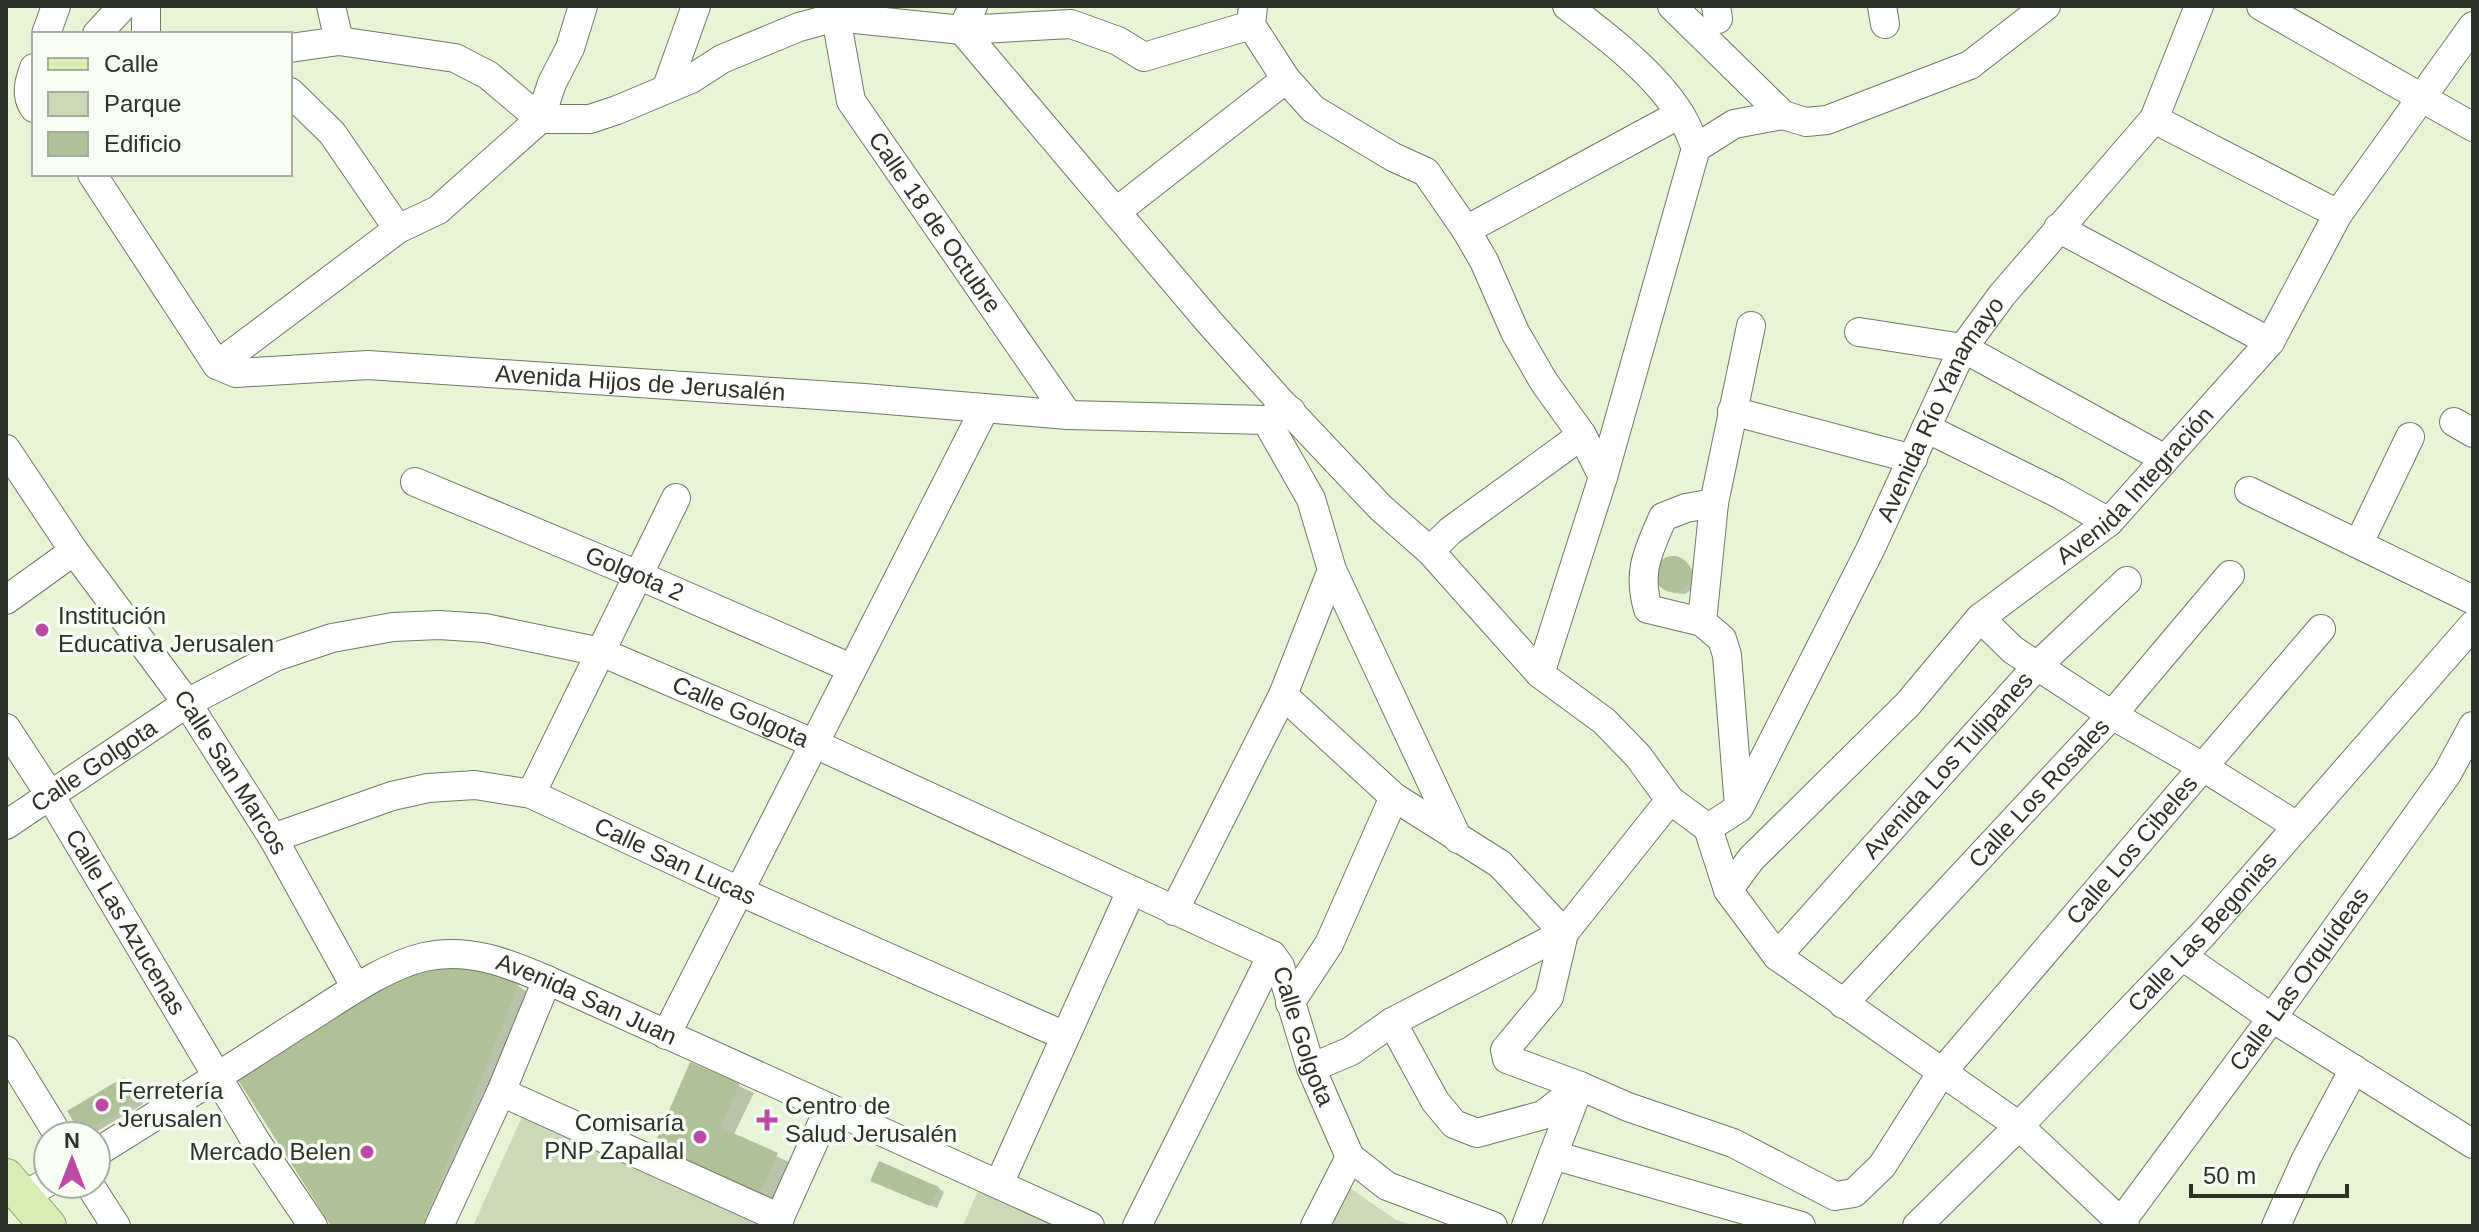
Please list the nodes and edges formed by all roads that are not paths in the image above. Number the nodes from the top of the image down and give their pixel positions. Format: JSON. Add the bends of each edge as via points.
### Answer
{"nodes":[{"id":1,"x":56,"y":6,"type":"edge"},
{"id":2,"x":123,"y":6,"type":"edge"},
{"id":3,"x":146,"y":6,"type":"edge"},
{"id":4,"x":331,"y":6,"type":"edge"},
{"id":5,"x":583,"y":6,"type":"edge"},
{"id":6,"x":696,"y":6,"type":"edge"},
{"id":7,"x":1567,"y":6,"type":"edge"},
{"id":8,"x":1672,"y":6,"type":"edge"},
{"id":9,"x":2046,"y":6,"type":"edge"},
{"id":10,"x":2199,"y":6,"type":"edge"},
{"id":11,"x":2261,"y":6,"type":"edge"},
{"id":12,"x":835,"y":12,"type":"edge"},
{"id":13,"x":1252,"y":16,"type":"edge"},
{"id":14,"x":967,"y":18,"type":"edge"},
{"id":15,"x":2473,"y":26,"type":"edge"},
{"id":16,"x":47,"y":32,"type":"edge"},
{"id":17,"x":99,"y":32,"type":"edge"},
{"id":18,"x":146,"y":32,"type":"edge"},
{"id":19,"x":339,"y":41,"type":"junction"},
{"id":20,"x":292,"y":48,"type":"edge"},
{"id":21,"x":32,"y":74,"type":"edge"},
{"id":22,"x":1286,"y":79,"type":"junction"},
{"id":23,"x":667,"y":87,"type":"junction"},
{"id":24,"x":292,"y":94,"type":"edge"},
{"id":25,"x":2422,"y":97,"type":"junction"},
{"id":26,"x":32,"y":106,"type":"edge"},
{"id":27,"x":1680,"y":114,"type":"junction"},
{"id":28,"x":1783,"y":115,"type":"junction"},
{"id":29,"x":540,"y":119,"type":"junction"},
{"id":30,"x":2154,"y":119,"type":"junction"},
{"id":31,"x":2473,"y":127,"type":"edge"},
{"id":32,"x":1696,"y":148,"type":"junction"},
{"id":33,"x":93,"y":176,"type":"edge"},
{"id":34,"x":1117,"y":211,"type":"junction"},
{"id":35,"x":2338,"y":214,"type":"junction"},
{"id":36,"x":2058,"y":228,"type":"junction"},
{"id":37,"x":398,"y":229,"type":"junction"},
{"id":38,"x":1466,"y":230,"type":"junction"},
{"id":39,"x":1751,"y":326,"type":"dead end"},
{"id":40,"x":1859,"y":332,"type":"dead end"},
{"id":41,"x":2270,"y":342,"type":"junction"},
{"id":42,"x":1963,"y":348,"type":"junction"},
{"id":43,"x":217,"y":365,"type":"junction"},
{"id":44,"x":985,"y":408,"type":"junction"},
{"id":45,"x":1732,"y":411,"type":"junction"},
{"id":46,"x":1068,"y":415,"type":"junction"},
{"id":47,"x":1278,"y":416,"type":"junction"},
{"id":48,"x":1926,"y":428,"type":"junction"},
{"id":49,"x":1582,"y":435,"type":"junction"},
{"id":50,"x":2410,"y":437,"type":"dead end"},
{"id":51,"x":6,"y":449,"type":"edge"},
{"id":52,"x":1913,"y":459,"type":"junction"},
{"id":53,"x":2165,"y":459,"type":"junction"},
{"id":54,"x":1603,"y":477,"type":"junction"},
{"id":55,"x":415,"y":482,"type":"dead end"},
{"id":56,"x":2249,"y":491,"type":"dead end"},
{"id":57,"x":676,"y":498,"type":"dead end"},
{"id":58,"x":1714,"y":503,"type":"junction"},
{"id":59,"x":2109,"y":522,"type":"junction"},
{"id":60,"x":2359,"y":543,"type":"junction"},
{"id":61,"x":74,"y":551,"type":"junction"},
{"id":62,"x":1430,"y":551,"type":"junction"},
{"id":63,"x":1332,"y":570,"type":"junction"},
{"id":64,"x":638,"y":575,"type":"junction"},
{"id":65,"x":2230,"y":575,"type":"dead end"},
{"id":66,"x":2127,"y":581,"type":"dead end"},
{"id":67,"x":6,"y":600,"type":"edge"},
{"id":68,"x":2473,"y":600,"type":"edge"},
{"id":69,"x":1980,"y":618,"type":"junction"},
{"id":70,"x":1702,"y":622,"type":"junction"},
{"id":71,"x":2473,"y":625,"type":"edge"},
{"id":72,"x":2321,"y":629,"type":"dead end"},
{"id":73,"x":601,"y":652,"type":"junction"},
{"id":74,"x":2037,"y":666,"type":"junction"},
{"id":75,"x":851,"y":668,"type":"junction"},
{"id":76,"x":1540,"y":674,"type":"junction"},
{"id":77,"x":1283,"y":695,"type":"junction"},
{"id":78,"x":187,"y":703,"type":"junction"},
{"id":79,"x":2112,"y":715,"type":"junction"},
{"id":80,"x":2473,"y":726,"type":"edge"},
{"id":81,"x":6,"y":728,"type":"edge"},
{"id":82,"x":813,"y":743,"type":"junction"},
{"id":83,"x":2203,"y":767,"type":"junction"},
{"id":84,"x":531,"y":794,"type":"junction"},
{"id":85,"x":50,"y":795,"type":"junction"},
{"id":86,"x":1394,"y":797,"type":"junction"},
{"id":87,"x":1670,"y":800,"type":"junction"},
{"id":88,"x":1739,"y":808,"type":"junction"},
{"id":89,"x":6,"y":825,"type":"edge"},
{"id":90,"x":2297,"y":826,"type":"junction"},
{"id":91,"x":1708,"y":828,"type":"junction"},
{"id":92,"x":273,"y":838,"type":"junction"},
{"id":93,"x":1458,"y":839,"type":"junction"},
{"id":94,"x":1728,"y":890,"type":"junction"},
{"id":95,"x":1131,"y":891,"type":"junction"},
{"id":96,"x":741,"y":892,"type":"junction"},
{"id":97,"x":1174,"y":911,"type":"junction"},
{"id":98,"x":1564,"y":933,"type":"junction"},
{"id":99,"x":1272,"y":955,"type":"junction"},
{"id":100,"x":1777,"y":956,"type":"junction"},
{"id":101,"x":2182,"y":956,"type":"junction"},
{"id":102,"x":547,"y":980,"type":"junction"},
{"id":103,"x":356,"y":988,"type":"junction"},
{"id":104,"x":1290,"y":1003,"type":"junction"},
{"id":105,"x":1843,"y":1004,"type":"junction"},
{"id":106,"x":2272,"y":1018,"type":"junction"},
{"id":107,"x":1392,"y":1022,"type":"junction"},
{"id":108,"x":666,"y":1035,"type":"junction"},
{"id":109,"x":1065,"y":1036,"type":"junction"},
{"id":110,"x":6,"y":1050,"type":"edge"},
{"id":111,"x":1311,"y":1068,"type":"junction"},
{"id":112,"x":2354,"y":1069,"type":"junction"},
{"id":113,"x":1942,"y":1072,"type":"junction"},
{"id":114,"x":218,"y":1076,"type":"junction"},
{"id":115,"x":1580,"y":1086,"type":"junction"},
{"id":116,"x":501,"y":1092,"type":"junction"},
{"id":117,"x":829,"y":1108,"type":"junction"},
{"id":118,"x":49,"y":1120,"type":"edge"},
{"id":119,"x":2019,"y":1126,"type":"junction"},
{"id":120,"x":112,"y":1143,"type":"edge"},
{"id":121,"x":2473,"y":1144,"type":"edge"},
{"id":122,"x":1553,"y":1155,"type":"junction"},
{"id":123,"x":1350,"y":1157,"type":"junction"},
{"id":124,"x":999,"y":1184,"type":"junction"},
{"id":125,"x":26,"y":1185,"type":"edge"},
{"id":126,"x":99,"y":1200,"type":"edge"},
{"id":127,"x":778,"y":1222,"type":"edge"},
{"id":128,"x":1475,"y":1223,"type":"edge"},
{"id":129,"x":2121,"y":1225,"type":"edge"},
{"id":130,"x":48,"y":1226,"type":"edge"},
{"id":131,"x":116,"y":1226,"type":"edge"},
{"id":132,"x":313,"y":1226,"type":"edge"},
{"id":133,"x":439,"y":1226,"type":"edge"},
{"id":134,"x":1090,"y":1226,"type":"edge"},
{"id":135,"x":1137,"y":1226,"type":"edge"},
{"id":136,"x":1315,"y":1226,"type":"edge"},
{"id":137,"x":1526,"y":1226,"type":"edge"},
{"id":138,"x":1801,"y":1226,"type":"edge"},
{"id":139,"x":1917,"y":1226,"type":"edge"},
{"id":140,"x":2276,"y":1226,"type":"edge"}],
"edges":[{"from":1,"to":16,"type":"street"},
{"from":2,"to":17,"type":"street"},
{"from":3,"to":18,"type":"street"},
{"from":4,"to":19,"type":"street"},
{"from":5,"to":29,"type":"street"},
{"from":6,"to":23,"type":"street"},
{"from":7,"to":27,"type":"street","via":[[1641,68]]},
{"from":8,"to":28,"type":"street"},
{"from":9,"to":28,"type":"street","via":[[1970,65],[1827,120],[1806,122]]},
{"from":10,"to":30,"type":"street","name":"Avenida Río Yanamayo"},
{"from":11,"to":25,"type":"street"},
{"from":12,"to":14,"type":"street"},
{"from":12,"to":23,"type":"street"},
{"from":12,"to":46,"type":"street","name":"Calle 18 de Octubre","via":[[851,101]]},
{"from":13,"to":14,"type":"street","via":[[1144,57],[1071,24]]},
{"from":13,"to":22,"type":"street"},
{"from":14,"to":34,"type":"street"},
{"from":15,"to":25,"type":"street","name":"Avenida Integración"},
{"from":19,"to":20,"type":"street"},
{"from":19,"to":29,"type":"street","via":[[455,58],[488,75]]},
{"from":21,"to":26,"type":"street"},
{"from":22,"to":34,"type":"street"},
{"from":22,"to":38,"type":"street","via":[[1313,109],[1426,172]]},
{"from":23,"to":29,"type":"street","via":[[590,119]]},
{"from":24,"to":37,"type":"street","via":[[332,133]]},
{"from":25,"to":31,"type":"street"},
{"from":25,"to":35,"type":"street","name":"Avenida Integración"},
{"from":27,"to":32,"type":"street"},
{"from":27,"to":38,"type":"street"},
{"from":28,"to":32,"type":"street","via":[[1734,124]]},
{"from":29,"to":37,"type":"street","via":[[438,210]]},
{"from":30,"to":35,"type":"street"},
{"from":30,"to":36,"type":"street","name":"Avenida Río Yanamayo"},
{"from":32,"to":54,"type":"street"},
{"from":33,"to":43,"type":"street"},
{"from":34,"to":47,"type":"street"},
{"from":35,"to":41,"type":"street","name":"Avenida Integración"},
{"from":36,"to":41,"type":"street"},
{"from":36,"to":42,"type":"street","name":"Avenida Río Yanamayo"},
{"from":37,"to":43,"type":"street"},
{"from":38,"to":49,"type":"street","via":[[1515,332]]},
{"from":39,"to":45,"type":"street"},
{"from":40,"to":42,"type":"street"},
{"from":41,"to":53,"type":"street","name":"Avenida Integración"},
{"from":42,"to":48,"type":"street","name":"Avenida Río Yanamayo"},
{"from":42,"to":53,"type":"street"},
{"from":43,"to":44,"type":"street","name":"Avenida Hijos de Jerusalén","via":[[236,373],[260,373],[368,365]]},
{"from":44,"to":46,"type":"street","name":"Avenida Hijos de Jerusalén"},
{"from":44,"to":75,"type":"street"},
{"from":45,"to":52,"type":"street"},
{"from":45,"to":58,"type":"street"},
{"from":46,"to":47,"type":"street","name":"Avenida Hijos de Jerusalén"},
{"from":47,"to":62,"type":"street"},
{"from":47,"to":63,"type":"street"},
{"from":48,"to":52,"type":"street","name":"Avenida Río Yanamayo"},
{"from":48,"to":59,"type":"street"},
{"from":49,"to":54,"type":"street"},
{"from":49,"to":62,"type":"street"},
{"from":50,"to":60,"type":"street"},
{"from":51,"to":61,"type":"street","name":"Calle San Marcos"},
{"from":52,"to":88,"type":"street","name":"Avenida Río Yanamayo"},
{"from":53,"to":59,"type":"street","name":"Avenida Integración"},
{"from":54,"to":76,"type":"street"},
{"from":55,"to":64,"type":"street","name":"Golgota 2"},
{"from":56,"to":60,"type":"street"},
{"from":57,"to":64,"type":"street"},
{"from":58,"to":70,"type":"street"},
{"from":58,"to":70,"type":"street","via":[[1663,517],[1644,561],[1641,587],[1648,609]]},
{"from":59,"to":69,"type":"street","name":"Avenida Integración"},
{"from":60,"to":68,"type":"street"},
{"from":61,"to":67,"type":"street"},
{"from":61,"to":78,"type":"street","name":"Calle San Marcos"},
{"from":62,"to":76,"type":"street"},
{"from":63,"to":77,"type":"street"},
{"from":63,"to":93,"type":"street"},
{"from":64,"to":73,"type":"street"},
{"from":64,"to":75,"type":"street","name":"Golgota 2"},
{"from":65,"to":79,"type":"street","name":"Calle Los Rosales"},
{"from":66,"to":74,"type":"street","name":"Avenida Los Tulipanes"},
{"from":69,"to":74,"type":"street"},
{"from":69,"to":94,"type":"street","name":"Avenida Integración","via":[[1908,704],[1751,859]]},
{"from":70,"to":88,"type":"street","via":[[1722,639],[1727,655]]},
{"from":71,"to":90,"type":"street","name":"Calle Las Begonias"},
{"from":72,"to":83,"type":"street","name":"Calle Los Cibeles"},
{"from":73,"to":78,"type":"street","name":"Calle Golgota","via":[[485,628],[393,627],[332,638],[275,657]]},
{"from":73,"to":82,"type":"street","name":"Calle Golgota"},
{"from":73,"to":84,"type":"street"},
{"from":74,"to":79,"type":"street"},
{"from":74,"to":100,"type":"street","name":"Avenida Los Tulipanes"},
{"from":75,"to":82,"type":"street"},
{"from":76,"to":87,"type":"street","via":[[1604,721]]},
{"from":77,"to":86,"type":"street"},
{"from":77,"to":97,"type":"street"},
{"from":78,"to":85,"type":"street","name":"Calle Golgota"},
{"from":78,"to":92,"type":"street","name":"Calle San Marcos"},
{"from":79,"to":83,"type":"street"},
{"from":79,"to":105,"type":"street","name":"Calle Los Rosales"},
{"from":80,"to":106,"type":"street","name":"Calle Las Orquídeas","via":[[2447,774]]},
{"from":81,"to":85,"type":"street","name":"Calle Las Azucenas"},
{"from":82,"to":95,"type":"street","name":"Calle Golgota"},
{"from":82,"to":96,"type":"street"},
{"from":83,"to":90,"type":"street"},
{"from":83,"to":113,"type":"street","name":"Calle Los Cibeles"},
{"from":84,"to":92,"type":"street","name":"Calle San Lucas","via":[[475,785],[428,788]]},
{"from":84,"to":96,"type":"street","name":"Calle San Lucas"},
{"from":85,"to":89,"type":"street","name":"Calle Golgota"},
{"from":85,"to":114,"type":"street","name":"Calle Las Azucenas"},
{"from":86,"to":93,"type":"street"},
{"from":86,"to":104,"type":"street","via":[[1329,944]]},
{"from":87,"to":91,"type":"street"},
{"from":87,"to":98,"type":"street"},
{"from":88,"to":91,"type":"street"},
{"from":90,"to":101,"type":"street","name":"Calle Las Begonias"},
{"from":91,"to":94,"type":"street"},
{"from":92,"to":103,"type":"street","name":"Calle San Marcos"},
{"from":93,"to":98,"type":"street","via":[[1500,864]]},
{"from":94,"to":100,"type":"street"},
{"from":95,"to":97,"type":"street","name":"Calle Golgota"},
{"from":95,"to":109,"type":"street"},
{"from":96,"to":108,"type":"street"},
{"from":96,"to":109,"type":"street","name":"Calle San Lucas"},
{"from":97,"to":99,"type":"street","name":"Calle Golgota"},
{"from":98,"to":107,"type":"street"},
{"from":98,"to":115,"type":"street","name":"Calle Los Cibeles","via":[[1549,997],[1505,1050],[1507,1059]]},
{"from":99,"to":104,"type":"street","name":"Calle Golgota"},
{"from":99,"to":135,"type":"street"},
{"from":100,"to":105,"type":"street"},
{"from":101,"to":106,"type":"street"},
{"from":101,"to":119,"type":"street","name":"Calle Las Begonias"},
{"from":102,"to":103,"type":"street","name":"Avenida San Juan","via":[[478,955],[447,954],[404,963]]},
{"from":102,"to":108,"type":"street","name":"Avenida San Juan"},
{"from":102,"to":116,"type":"street"},
{"from":103,"to":114,"type":"street","name":"Avenida San Juan"},
{"from":104,"to":111,"type":"street","name":"Calle Golgota"},
{"from":105,"to":113,"type":"street"},
{"from":106,"to":112,"type":"street"},
{"from":106,"to":129,"type":"street","name":"Calle Las Orquídeas"},
{"from":107,"to":111,"type":"street","via":[[1351,1051]]},
{"from":107,"to":115,"type":"street","via":[[1435,1101],[1454,1124],[1477,1133],[1543,1115]]},
{"from":108,"to":117,"type":"street","name":"Avenida San Juan"},
{"from":109,"to":124,"type":"street"},
{"from":110,"to":118,"type":"street"},
{"from":111,"to":123,"type":"street","name":"Calle Golgota"},
{"from":112,"to":121,"type":"street"},
{"from":112,"to":140,"type":"street"},
{"from":113,"to":115,"type":"street","name":"Calle Los Cibeles","via":[[1882,1166],[1854,1193],[1835,1196],[1733,1143]]},
{"from":113,"to":119,"type":"street"},
{"from":114,"to":120,"type":"street","name":"Avenida San Juan"},
{"from":114,"to":132,"type":"street","name":"Calle Las Azucenas"},
{"from":115,"to":122,"type":"street"},
{"from":116,"to":127,"type":"street"},
{"from":116,"to":133,"type":"street"},
{"from":117,"to":124,"type":"street","name":"Avenida San Juan"},
{"from":117,"to":127,"type":"street"},
{"from":119,"to":129,"type":"street"},
{"from":119,"to":139,"type":"street","name":"Calle Las Begonias"},
{"from":122,"to":137,"type":"street"},
{"from":122,"to":138,"type":"street"},
{"from":123,"to":128,"type":"street","via":[[1387,1186]]},
{"from":123,"to":136,"type":"street"},
{"from":124,"to":134,"type":"street","name":"Avenida San Juan"},
{"from":125,"to":130,"type":"main road"},
{"from":126,"to":131,"type":"street"}]}
